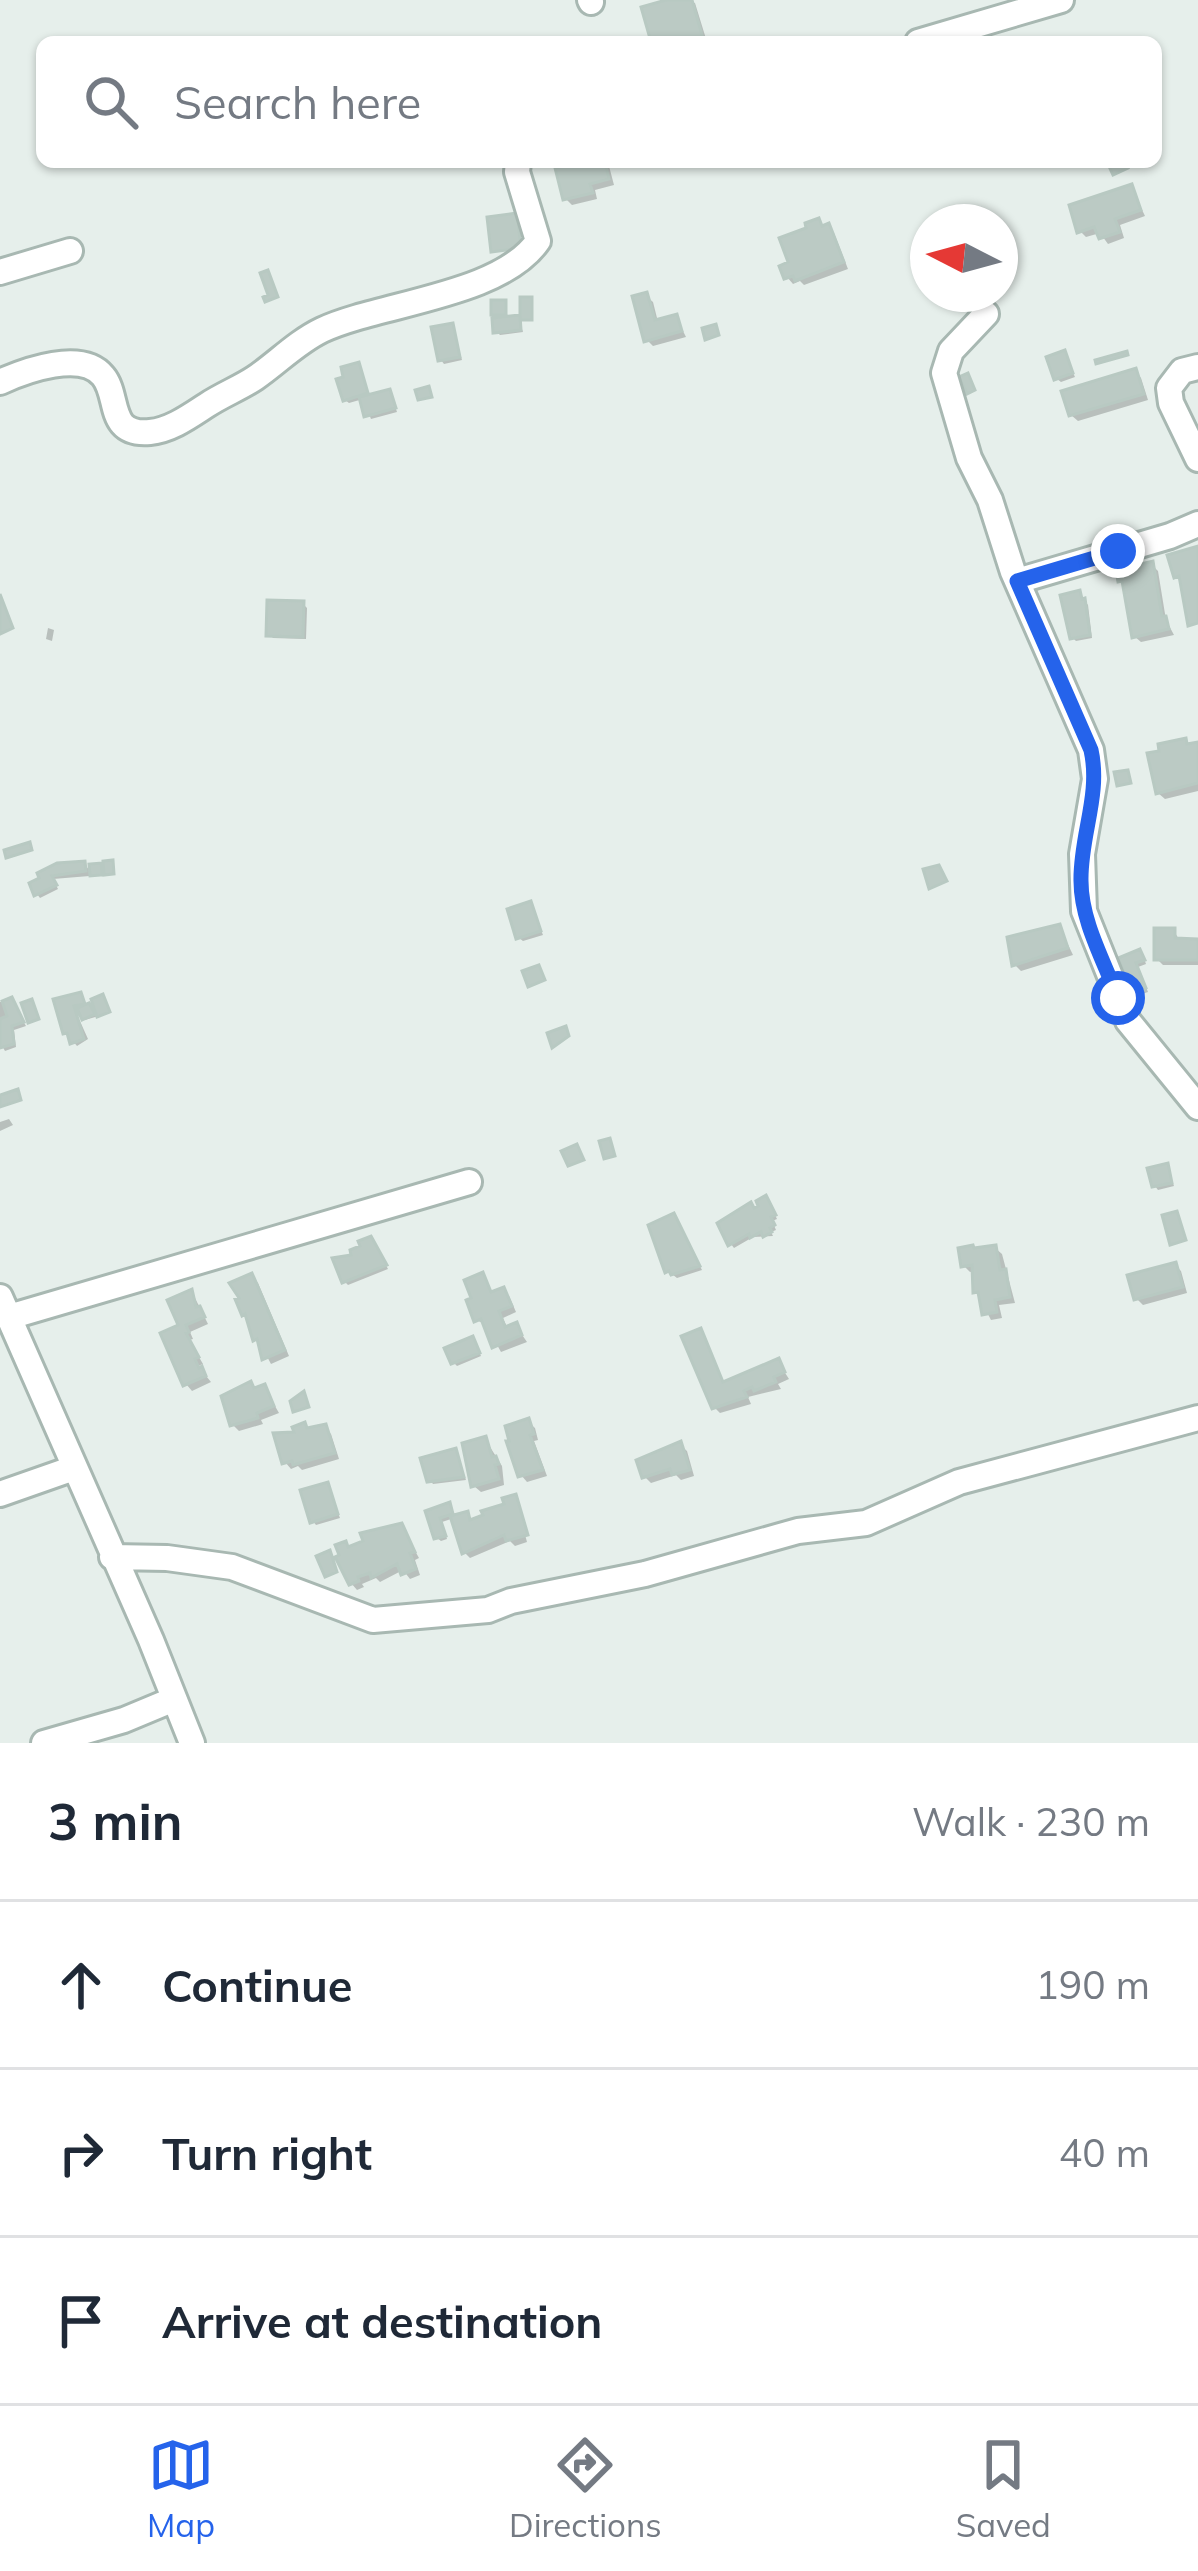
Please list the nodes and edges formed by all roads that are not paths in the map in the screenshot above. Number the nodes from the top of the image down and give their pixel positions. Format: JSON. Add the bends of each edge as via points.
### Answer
{"nodes":[{"id":1,"x":1061,"y":0,"type":"edge"},
{"id":2,"x":938,"y":36,"type":"edge"},
{"id":3,"x":517,"y":168,"type":"edge"},
{"id":4,"x":70,"y":251,"type":"dead end"},
{"id":5,"x":0,"y":272,"type":"edge"},
{"id":6,"x":986,"y":314,"type":"dead end"},
{"id":7,"x":1198,"y":367,"type":"edge"},
{"id":8,"x":0,"y":382,"type":"edge"},
{"id":9,"x":1198,"y":459,"type":"edge"},
{"id":10,"x":1198,"y":524,"type":"edge"},
{"id":11,"x":1017,"y":581,"type":"junction"},
{"id":12,"x":1198,"y":1107,"type":"edge"},
{"id":13,"x":469,"y":1182,"type":"dead end"},
{"id":14,"x":4,"y":1307,"type":"edge"},
{"id":15,"x":1198,"y":1418,"type":"edge"},
{"id":16,"x":74,"y":1468,"type":"junction"},
{"id":17,"x":0,"y":1494,"type":"edge"},
{"id":18,"x":112,"y":1557,"type":"junction"},
{"id":19,"x":172,"y":1700,"type":"junction"},
{"id":20,"x":44,"y":1743,"type":"edge"},
{"id":21,"x":191,"y":1743,"type":"edge"}],
"edges":[{"from":1,"to":2,"type":"street"},
{"from":3,"to":8,"type":"street","via":[[538,241],[511,266],[319,331],[178,423],[152,432],[124,425],[101,372],[79,363]]},
{"from":4,"to":5,"type":"street"},
{"from":6,"to":11,"type":"street","via":[[951,351],[944,373]]},
{"from":7,"to":9,"type":"street","via":[[1182,370],[1169,388]]},
{"from":10,"to":11,"type":"street"},
{"from":11,"to":12,"type":"street","via":[[1094,765],[1084,911],[1128,1021]]},
{"from":13,"to":14,"type":"street"},
{"from":14,"to":16,"type":"street"},
{"from":15,"to":18,"type":"street","via":[[959,1483],[866,1523],[798,1532],[488,1610],[374,1620],[232,1567]]},
{"from":16,"to":17,"type":"street"},
{"from":16,"to":18,"type":"street"},
{"from":18,"to":19,"type":"street"},
{"from":19,"to":20,"type":"street"},
{"from":19,"to":21,"type":"street"}]}
